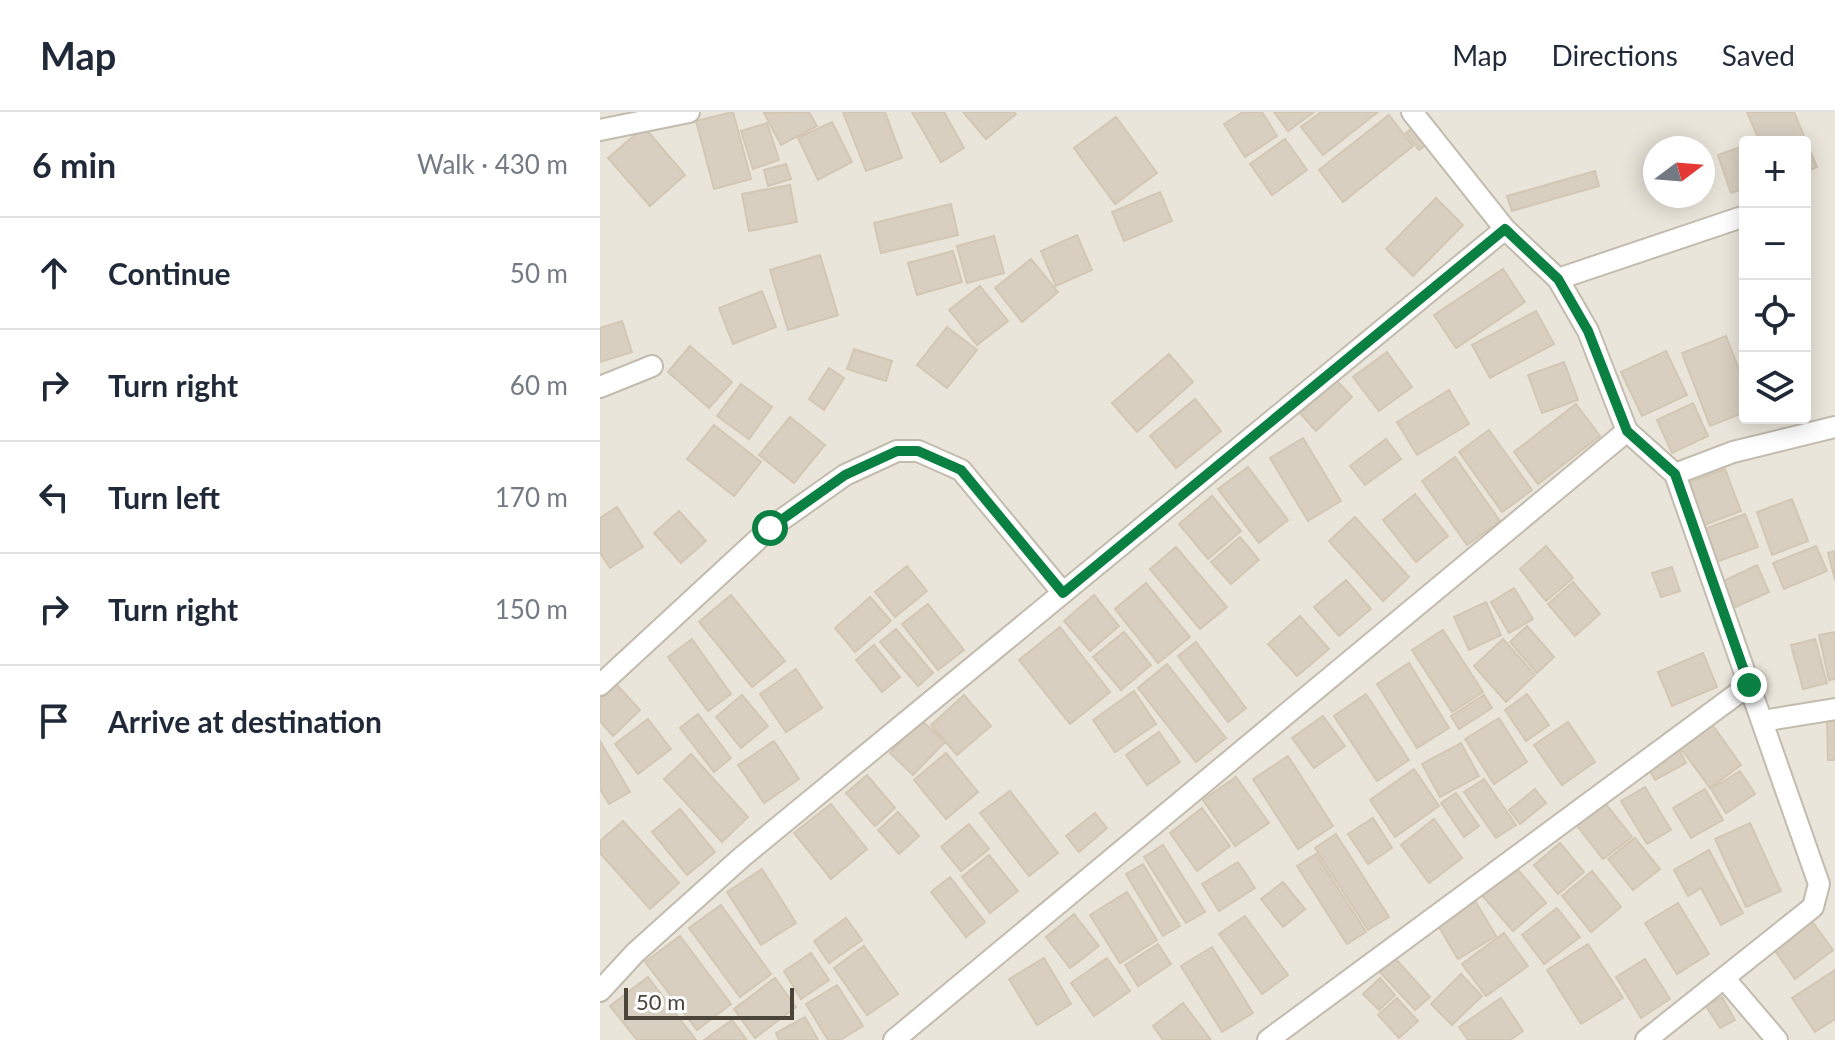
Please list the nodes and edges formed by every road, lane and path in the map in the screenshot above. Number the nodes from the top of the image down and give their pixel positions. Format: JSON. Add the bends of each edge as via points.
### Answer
{"nodes":[{"id":1,"x":689,"y":112,"type":"edge"},
{"id":2,"x":1412,"y":112,"type":"edge"},
{"id":3,"x":600,"y":130,"type":"edge"},
{"id":4,"x":1739,"y":218,"type":"edge"},
{"id":5,"x":1505,"y":229,"type":"junction"},
{"id":6,"x":1558,"y":279,"type":"junction"},
{"id":7,"x":652,"y":366,"type":"dead end"},
{"id":8,"x":600,"y":387,"type":"edge"},
{"id":9,"x":1835,"y":427,"type":"edge"},
{"id":10,"x":1627,"y":431,"type":"junction"},
{"id":11,"x":1675,"y":474,"type":"junction"},
{"id":12,"x":1063,"y":593,"type":"junction"},
{"id":13,"x":600,"y":685,"type":"edge"},
{"id":14,"x":1749,"y":685,"type":"junction"},
{"id":15,"x":1835,"y":709,"type":"edge"},
{"id":16,"x":1762,"y":721,"type":"junction"},
{"id":17,"x":1813,"y":907,"type":"junction"},
{"id":18,"x":1835,"y":909,"type":"edge"},
{"id":19,"x":1725,"y":979,"type":"junction"},
{"id":20,"x":600,"y":991,"type":"edge"},
{"id":21,"x":894,"y":1040,"type":"edge"},
{"id":22,"x":1268,"y":1040,"type":"edge"},
{"id":23,"x":1646,"y":1040,"type":"edge"},
{"id":24,"x":1777,"y":1040,"type":"edge"}],
"edges":[{"from":1,"to":3,"type":"street"},
{"from":2,"to":5,"type":"street"},
{"from":4,"to":6,"type":"street"},
{"from":5,"to":6,"type":"street"},
{"from":5,"to":12,"type":"street"},
{"from":6,"to":10,"type":"street","via":[[1588,331]]},
{"from":7,"to":8,"type":"street"},
{"from":9,"to":11,"type":"street","via":[[1733,452]]},
{"from":10,"to":11,"type":"street"},
{"from":10,"to":21,"type":"street"},
{"from":11,"to":14,"type":"street"},
{"from":12,"to":13,"type":"street","via":[[961,470],[918,451],[897,451],[845,475],[770,528]]},
{"from":12,"to":20,"type":"street","via":[[742,857]]},
{"from":14,"to":16,"type":"street"},
{"from":14,"to":22,"type":"street"},
{"from":15,"to":16,"type":"street"},
{"from":16,"to":17,"type":"street","via":[[1819,884]]},
{"from":17,"to":18,"type":"street"},
{"from":17,"to":19,"type":"street"},
{"from":19,"to":23,"type":"street"},
{"from":19,"to":24,"type":"street"}]}
